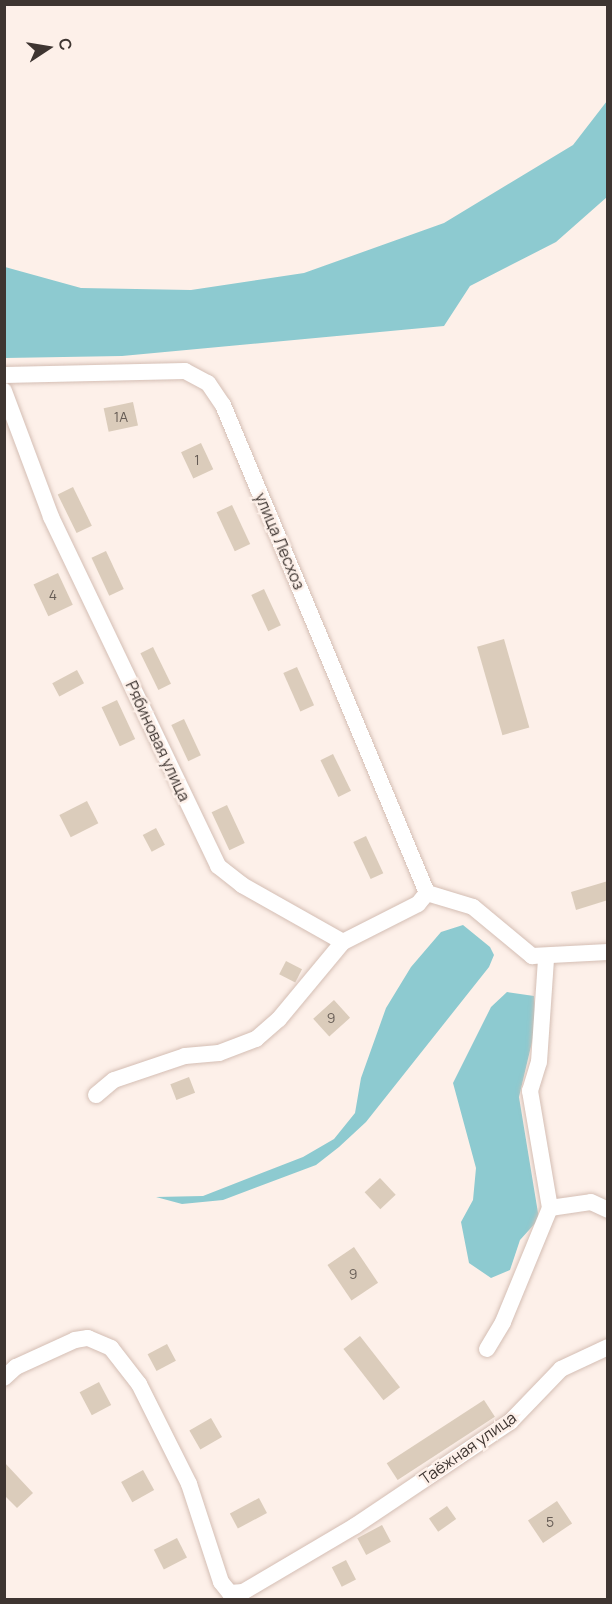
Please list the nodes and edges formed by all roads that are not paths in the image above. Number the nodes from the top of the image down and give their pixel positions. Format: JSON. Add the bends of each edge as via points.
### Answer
{"nodes":[{"id":1,"x":4,"y":375,"type":"edge"},
{"id":2,"x":4,"y":391,"type":"edge"},
{"id":3,"x":427,"y":893,"type":"junction"},
{"id":4,"x":343,"y":942,"type":"junction"},
{"id":5,"x":608,"y":952,"type":"edge"},
{"id":6,"x":546,"y":958,"type":"junction"},
{"id":7,"x":96,"y":1095,"type":"dead end"},
{"id":8,"x":550,"y":1208,"type":"junction"},
{"id":9,"x":608,"y":1210,"type":"edge"},
{"id":10,"x":608,"y":1347,"type":"edge"},
{"id":11,"x":487,"y":1349,"type":"dead end"},
{"id":12,"x":4,"y":1378,"type":"edge"}],
"edges":[{"from":1,"to":3,"type":"street","name":"улица Лесхоз","via":[[185,371],[208,383],[223,405]]},
{"from":2,"to":4,"type":"street","name":"Рябиновая улица","via":[[51,517],[218,866],[242,885]]},
{"from":3,"to":4,"type":"street","via":[[418,904]]},
{"from":3,"to":6,"type":"street","via":[[468,904],[532,956]]},
{"from":4,"to":7,"type":"street","via":[[279,1019],[256,1039],[219,1053],[175,1059],[114,1080]]},
{"from":5,"to":6,"type":"street"},
{"from":6,"to":8,"type":"street","via":[[539,1062],[530,1091]]},
{"from":8,"to":9,"type":"street","via":[[591,1202]]},
{"from":8,"to":11,"type":"street","via":[[503,1322]]},
{"from":10,"to":12,"type":"street","name":"Таёжная улица","via":[[561,1369],[510,1422],[355,1526],[243,1592],[230,1593],[221,1582],[189,1484],[139,1384],[111,1348],[88,1338],[75,1340],[16,1367]]}]}
